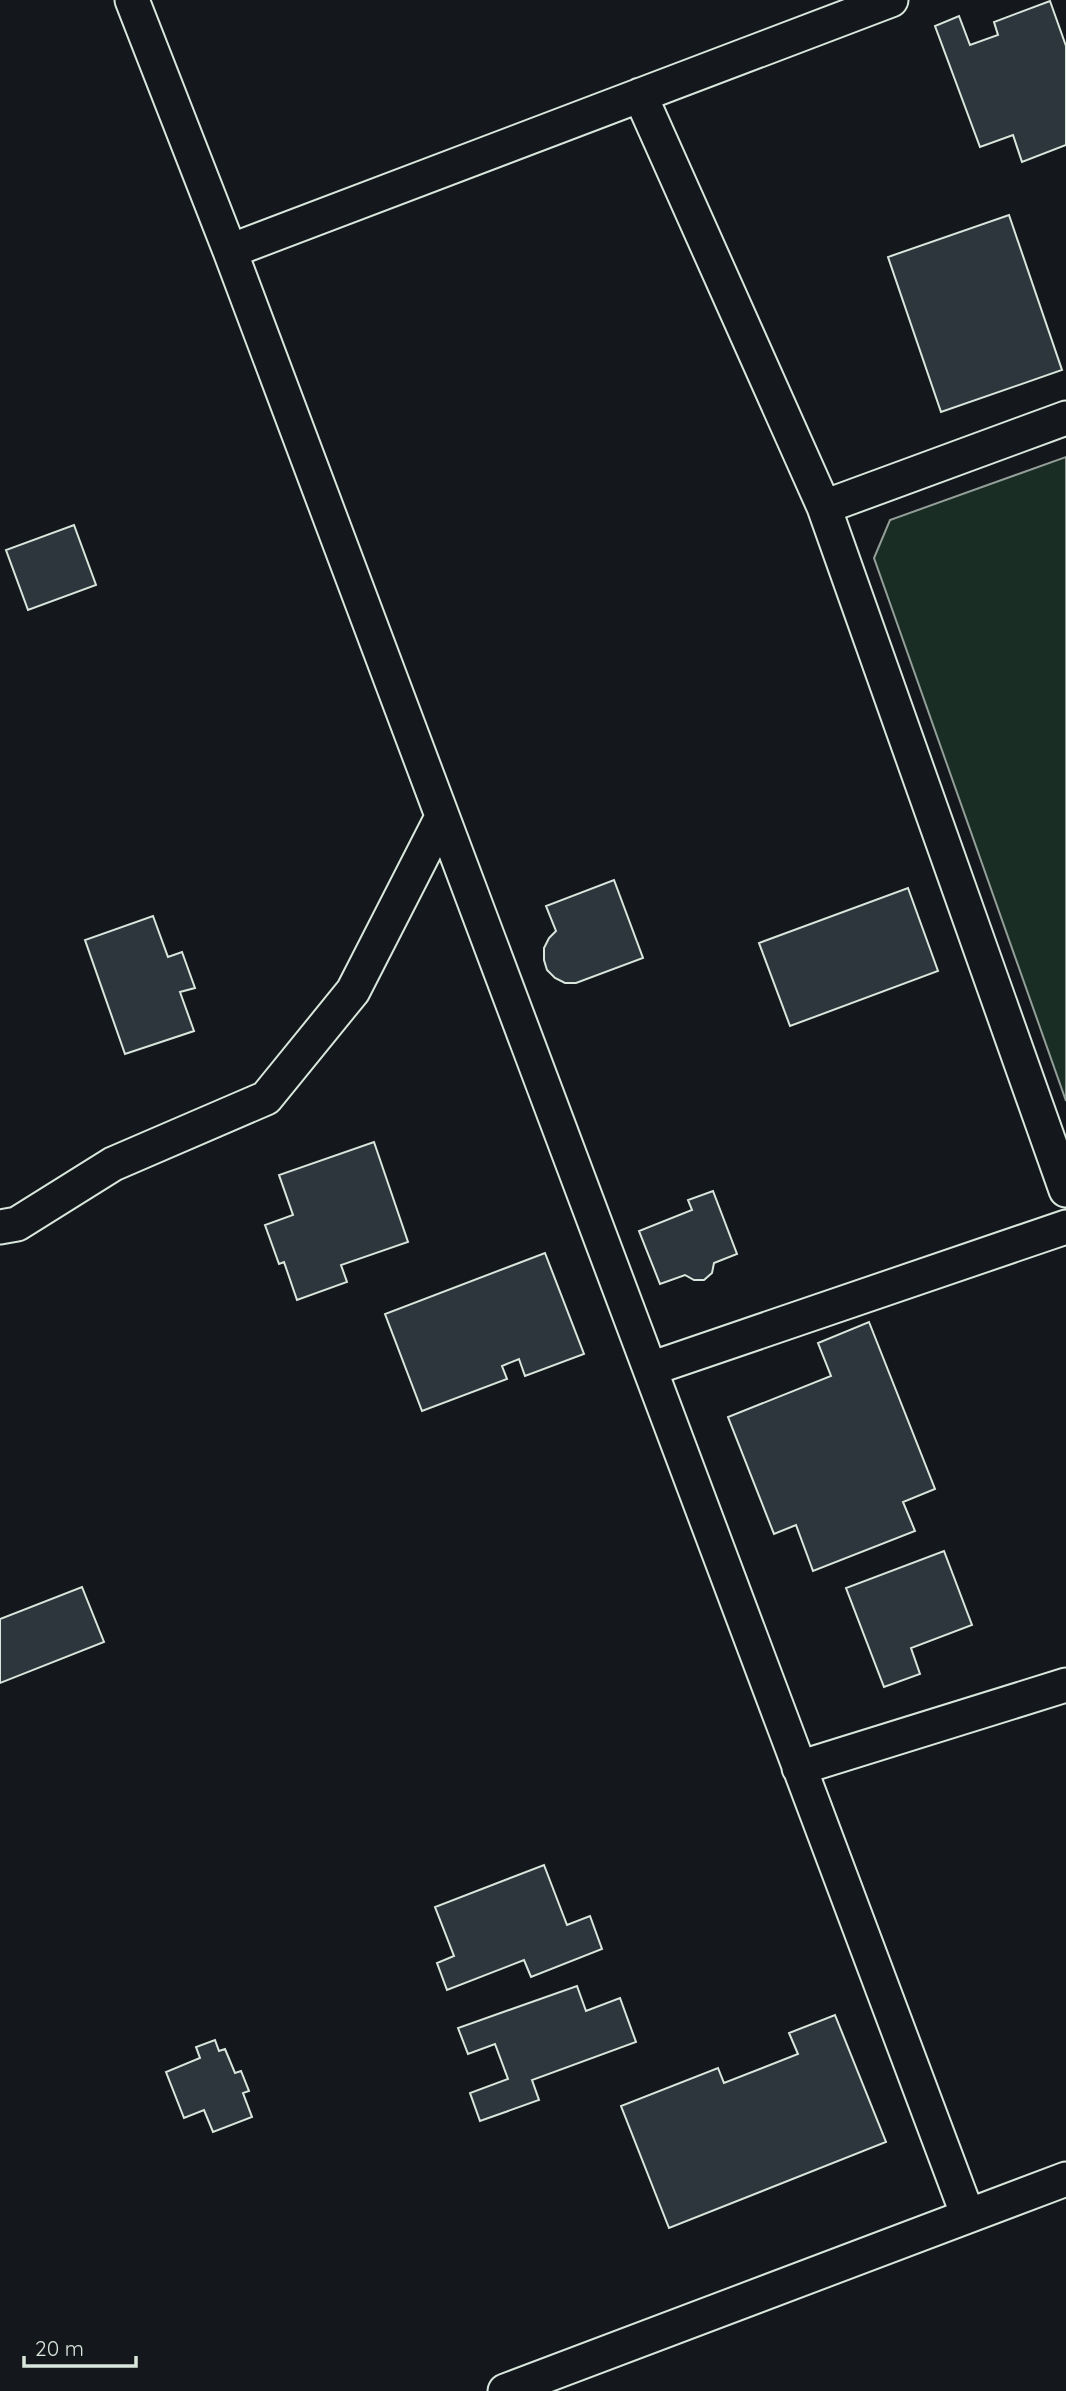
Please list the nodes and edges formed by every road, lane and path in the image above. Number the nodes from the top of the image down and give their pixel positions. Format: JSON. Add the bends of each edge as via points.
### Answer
{"nodes":[{"id":1,"x":132,"y":0,"type":"edge"},
{"id":2,"x":891,"y":0,"type":"edge"},
{"id":3,"x":640,"y":95,"type":"junction"},
{"id":4,"x":230,"y":251,"type":"junction"},
{"id":5,"x":1066,"y":418,"type":"edge"},
{"id":6,"x":824,"y":507,"type":"junction"},
{"id":7,"x":442,"y":817,"type":"junction"},
{"id":8,"x":1066,"y":1190,"type":"edge"},
{"id":9,"x":0,"y":1227,"type":"edge"},
{"id":10,"x":1066,"y":1227,"type":"edge"},
{"id":11,"x":650,"y":1369,"type":"junction"},
{"id":12,"x":1066,"y":1685,"type":"edge"},
{"id":13,"x":799,"y":1768,"type":"junction"},
{"id":14,"x":1066,"y":2179,"type":"edge"},
{"id":15,"x":968,"y":2216,"type":"junction"},
{"id":16,"x":505,"y":2391,"type":"edge"}],
"edges":[{"from":1,"to":4,"type":"street"},
{"from":2,"to":3,"type":"street"},
{"from":3,"to":4,"type":"street"},
{"from":3,"to":6,"type":"street"},
{"from":4,"to":7,"type":"street"},
{"from":5,"to":6,"type":"street"},
{"from":6,"to":8,"type":"street"},
{"from":7,"to":9,"type":"street","via":[[353,991],[267,1098],[113,1164],[17,1223]]},
{"from":7,"to":11,"type":"street"},
{"from":10,"to":11,"type":"street"},
{"from":11,"to":13,"type":"street"},
{"from":12,"to":13,"type":"street"},
{"from":13,"to":15,"type":"street"},
{"from":14,"to":15,"type":"street"},
{"from":15,"to":16,"type":"street"}]}
